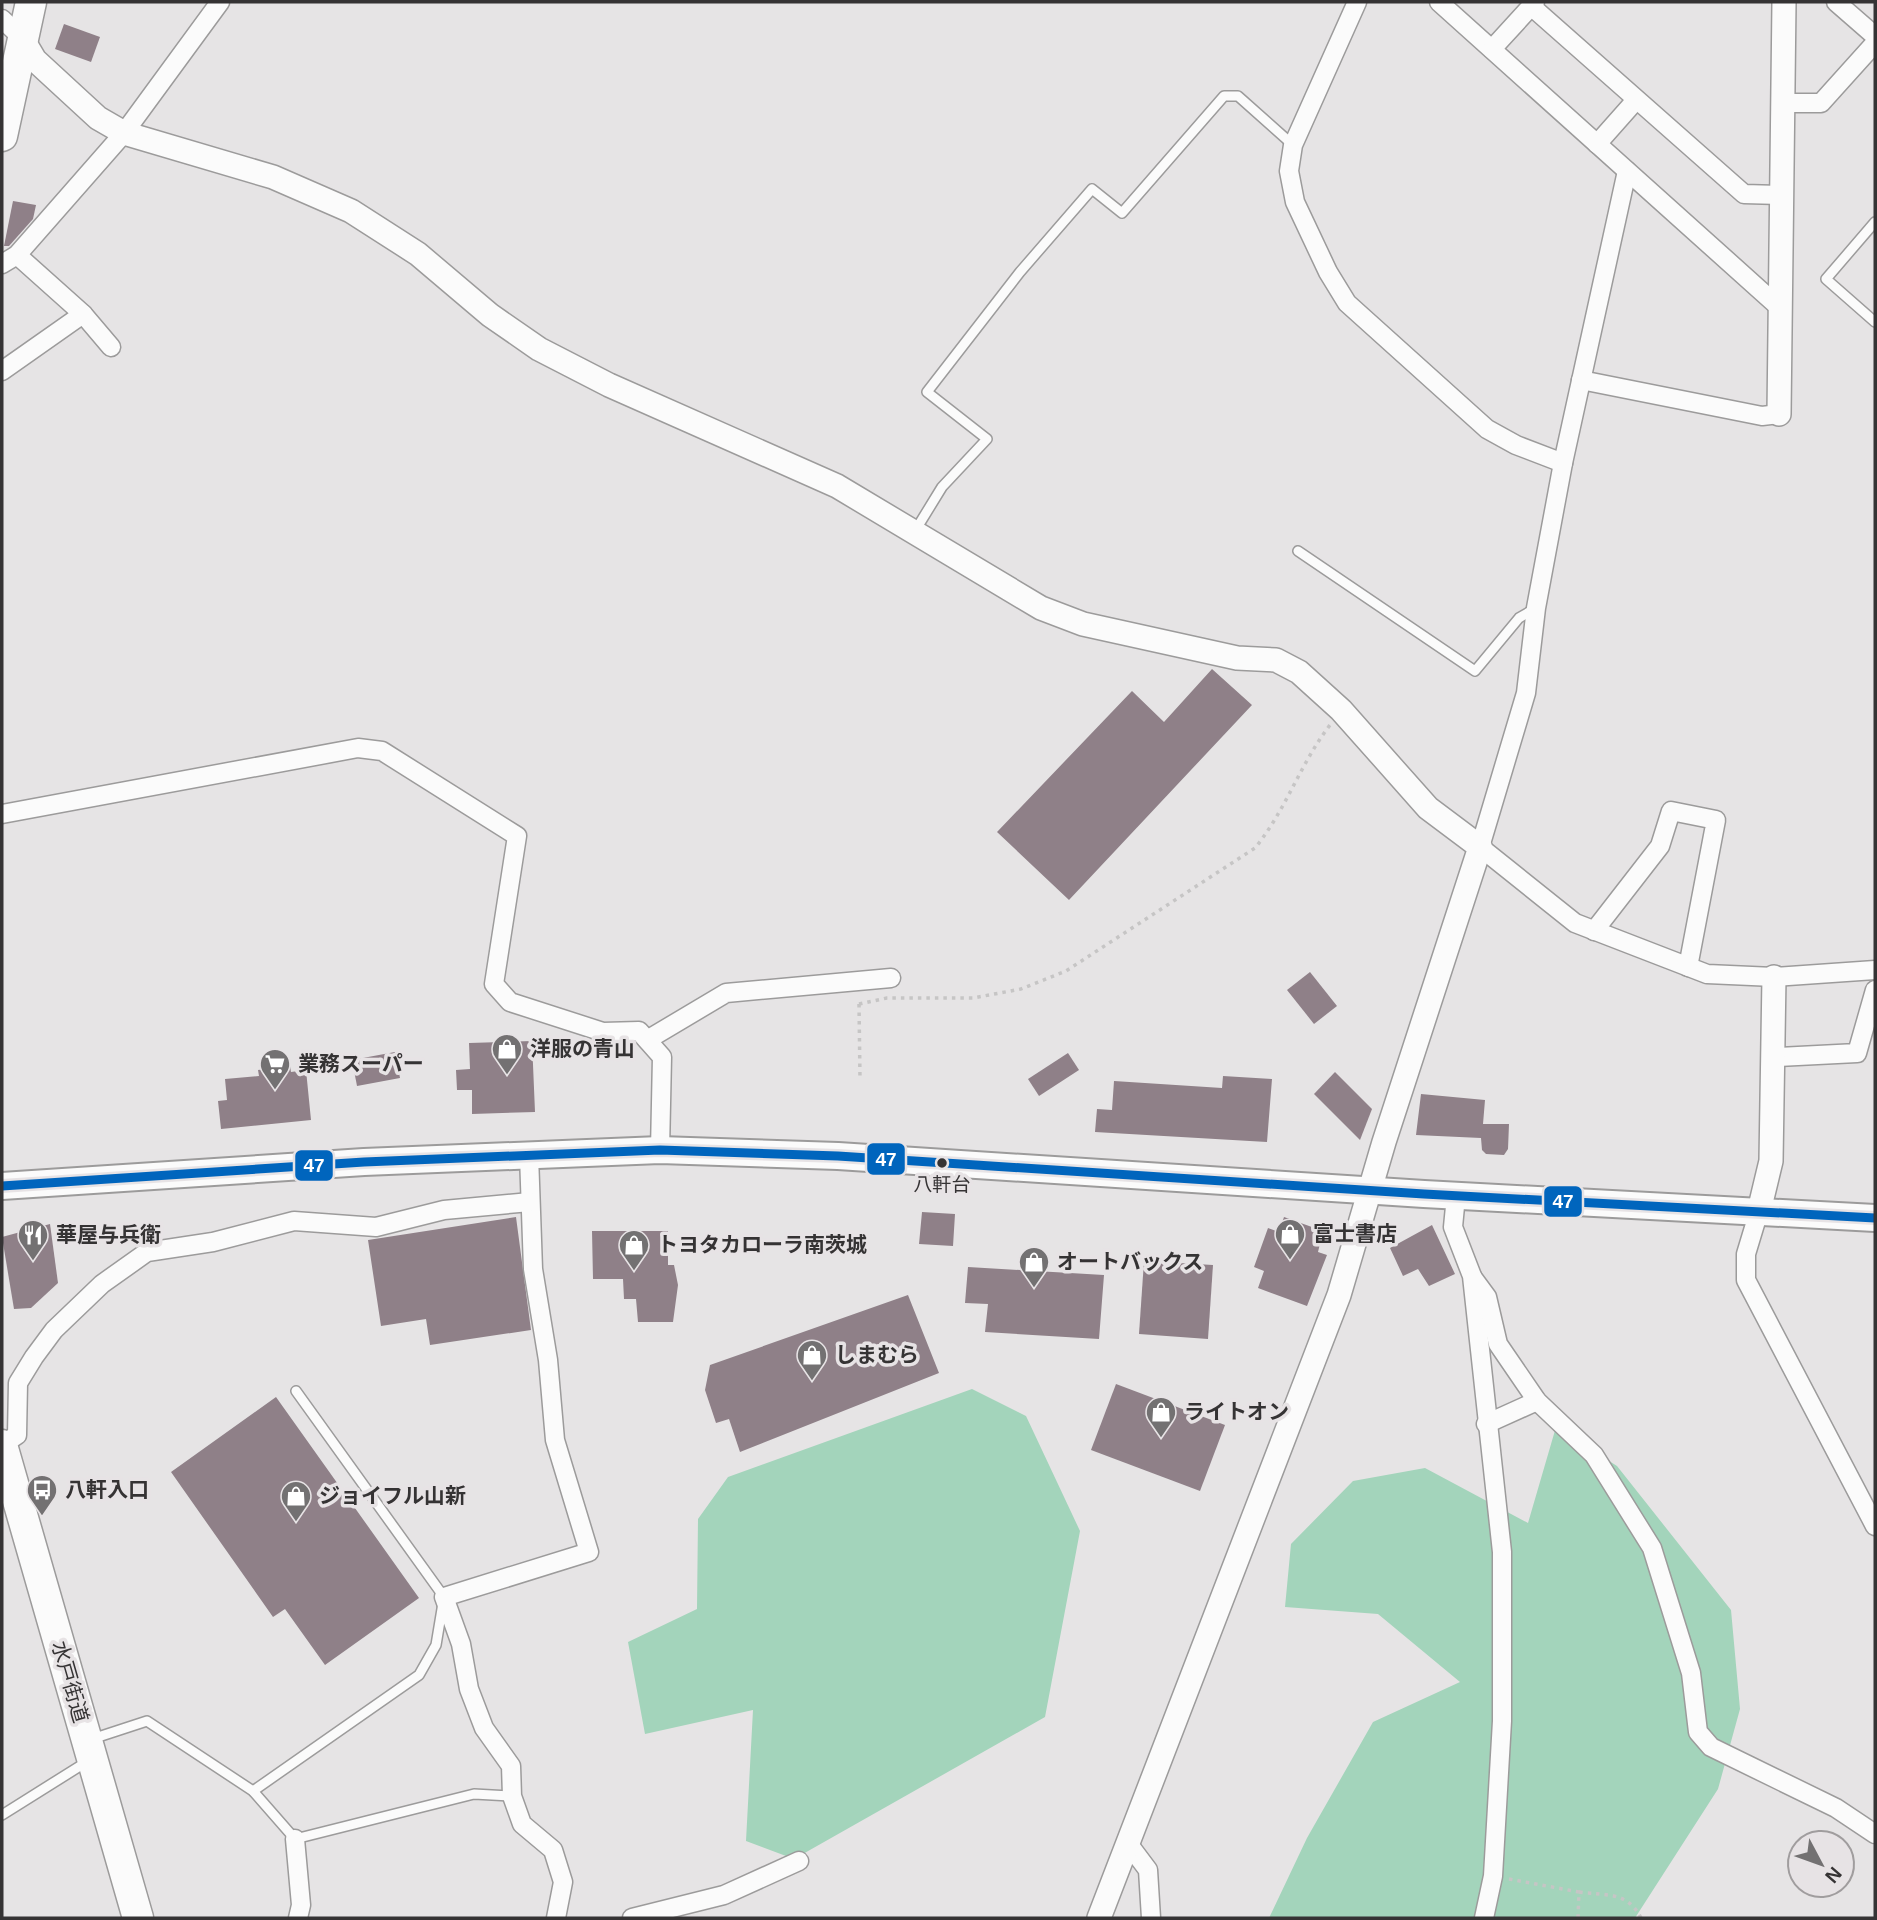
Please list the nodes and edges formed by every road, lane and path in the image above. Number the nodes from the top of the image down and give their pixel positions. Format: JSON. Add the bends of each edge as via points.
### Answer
{"nodes":[{"id":1,"x":31,"y":2,"type":"edge"},
{"id":2,"x":220,"y":2,"type":"edge"},
{"id":3,"x":1357,"y":2,"type":"edge"},
{"id":4,"x":1439,"y":2,"type":"edge"},
{"id":5,"x":1784,"y":2,"type":"edge"},
{"id":6,"x":1836,"y":2,"type":"edge"},
{"id":7,"x":1533,"y":4,"type":"edge"},
{"id":8,"x":12,"y":29,"type":"edge"},
{"id":9,"x":1875,"y":36,"type":"edge"},
{"id":10,"x":1875,"y":43,"type":"edge"},
{"id":11,"x":1492,"y":49,"type":"junction"},
{"id":12,"x":1636,"y":100,"type":"junction"},
{"id":13,"x":1783,"y":103,"type":"junction"},
{"id":14,"x":124,"y":133,"type":"junction"},
{"id":15,"x":2,"y":136,"type":"edge"},
{"id":16,"x":1597,"y":144,"type":"junction"},
{"id":17,"x":1293,"y":145,"type":"junction"},
{"id":18,"x":1628,"y":171,"type":"junction"},
{"id":19,"x":1781,"y":195,"type":"junction"},
{"id":20,"x":1875,"y":222,"type":"edge"},
{"id":21,"x":10,"y":259,"type":"edge"},
{"id":22,"x":1780,"y":308,"type":"junction"},
{"id":23,"x":83,"y":314,"type":"junction"},
{"id":24,"x":1875,"y":322,"type":"edge"},
{"id":25,"x":111,"y":347,"type":"dead end"},
{"id":26,"x":2,"y":371,"type":"edge"},
{"id":27,"x":1581,"y":380,"type":"junction"},
{"id":28,"x":1779,"y":414,"type":"joint"},
{"id":29,"x":1563,"y":463,"type":"junction"},
{"id":30,"x":914,"y":532,"type":"junction"},
{"id":31,"x":1298,"y":551,"type":"dead end"},
{"id":32,"x":1536,"y":608,"type":"junction"},
{"id":33,"x":1341,"y":710,"type":"junction"},
{"id":34,"x":2,"y":814,"type":"edge"},
{"id":35,"x":1480,"y":847,"type":"junction"},
{"id":36,"x":1594,"y":931,"type":"junction"},
{"id":37,"x":1688,"y":967,"type":"junction"},
{"id":38,"x":1875,"y":970,"type":"edge"},
{"id":39,"x":1774,"y":977,"type":"junction"},
{"id":40,"x":891,"y":978,"type":"dead end"},
{"id":41,"x":859,"y":981,"type":"junction"},
{"id":42,"x":1875,"y":990,"type":"edge"},
{"id":43,"x":859,"y":1004,"type":"junction"},
{"id":44,"x":647,"y":1040,"type":"junction"},
{"id":45,"x":1778,"y":1057,"type":"dead end"},
{"id":46,"x":860,"y":1079,"type":"dead end"},
{"id":47,"x":660,"y":1150,"type":"junction"},
{"id":48,"x":529,"y":1155,"type":"junction"},
{"id":49,"x":2,"y":1186,"type":"edge"},
{"id":50,"x":1370,"y":1190,"type":"junction"},
{"id":51,"x":1456,"y":1196,"type":"junction"},
{"id":52,"x":530,"y":1202,"type":"junction"},
{"id":53,"x":1759,"y":1211,"type":"junction"},
{"id":54,"x":1875,"y":1218,"type":"edge"},
{"id":55,"x":1472,"y":1276,"type":"junction"},
{"id":56,"x":296,"y":1391,"type":"dead end"},
{"id":57,"x":1537,"y":1401,"type":"junction"},
{"id":58,"x":1486,"y":1424,"type":"junction"},
{"id":59,"x":2,"y":1445,"type":"edge"},
{"id":60,"x":5,"y":1476,"type":"edge"},
{"id":61,"x":1875,"y":1526,"type":"edge"},
{"id":62,"x":444,"y":1597,"type":"junction"},
{"id":63,"x":90,"y":1750,"type":"junction"},
{"id":64,"x":253,"y":1791,"type":"junction"},
{"id":65,"x":512,"y":1796,"type":"junction"},
{"id":66,"x":2,"y":1815,"type":"edge"},
{"id":67,"x":1875,"y":1834,"type":"edge"},
{"id":68,"x":295,"y":1839,"type":"junction"},
{"id":69,"x":1127,"y":1842,"type":"junction"},
{"id":70,"x":799,"y":1861,"type":"dead end"},
{"id":71,"x":1493,"y":1876,"type":"junction"},
{"id":72,"x":1579,"y":1892,"type":"junction"},
{"id":73,"x":138,"y":1918,"type":"edge"},
{"id":74,"x":298,"y":1918,"type":"edge"},
{"id":75,"x":556,"y":1918,"type":"edge"},
{"id":76,"x":632,"y":1918,"type":"edge"},
{"id":77,"x":1098,"y":1918,"type":"edge"},
{"id":78,"x":1151,"y":1918,"type":"edge"},
{"id":79,"x":1484,"y":1918,"type":"edge"},
{"id":80,"x":1578,"y":1918,"type":"edge"},
{"id":81,"x":1641,"y":1918,"type":"edge"}],
"edges":[{"from":1,"to":8,"type":"highway"},
{"from":2,"to":14,"type":"street"},
{"from":3,"to":17,"type":"street"},
{"from":4,"to":11,"type":"street"},
{"from":5,"to":13,"type":"street"},
{"from":6,"to":9,"type":"street"},
{"from":7,"to":11,"type":"street"},
{"from":7,"to":12,"type":"street"},
{"from":8,"to":14,"type":"street","via":[[51,75],[98,118]]},
{"from":8,"to":15,"type":"highway"},
{"from":10,"to":13,"type":"street","via":[[1821,103]]},
{"from":11,"to":16,"type":"street"},
{"from":12,"to":16,"type":"street"},
{"from":12,"to":19,"type":"street","via":[[1744,194]]},
{"from":13,"to":19,"type":"street"},
{"from":14,"to":21,"type":"street"},
{"from":14,"to":30,"type":"street","via":[[273,177],[351,211],[418,254],[489,315],[539,349],[609,386],[836,486]]},
{"from":16,"to":18,"type":"street"},
{"from":17,"to":29,"type":"street","via":[[1289,171],[1295,202],[1347,303],[1487,429]]},
{"from":17,"to":30,"type":"lane","via":[[1238,96],[1224,96],[1122,213],[1092,189],[1020,272],[927,392],[987,439],[942,487]]},
{"from":18,"to":22,"type":"street"},
{"from":18,"to":27,"type":"street"},
{"from":19,"to":22,"type":"street"},
{"from":20,"to":24,"type":"lane","via":[[1826,279]]},
{"from":21,"to":23,"type":"street"},
{"from":22,"to":28,"type":"street"},
{"from":23,"to":25,"type":"street"},
{"from":23,"to":26,"type":"street"},
{"from":27,"to":28,"type":"street","via":[[1762,416]]},
{"from":27,"to":29,"type":"street"},
{"from":29,"to":32,"type":"street"},
{"from":30,"to":33,"type":"street","via":[[1041,608],[1083,624],[1237,658],[1276,660],[1299,672]]},
{"from":31,"to":32,"type":"lane","via":[[1475,671],[1519,618]]},
{"from":32,"to":35,"type":"street","via":[[1526,693]]},
{"from":33,"to":35,"type":"street","via":[[1428,808]]},
{"from":33,"to":43,"type":"path","via":[[1316,743],[1276,821],[1255,848],[1066,971],[1021,989],[973,998],[887,998]]},
{"from":34,"to":44,"type":"street","via":[[358,748],[382,751],[517,836],[494,984],[510,1002],[603,1032],[639,1031]]},
{"from":35,"to":36,"type":"street","via":[[1565,916]]},
{"from":35,"to":50,"type":"street"},
{"from":36,"to":37,"type":"street"},
{"from":36,"to":37,"type":"street","via":[[1660,846],[1671,811],[1716,820]]},
{"from":37,"to":39,"type":"street","via":[[1707,974]]},
{"from":38,"to":39,"type":"street"},
{"from":39,"to":53,"type":"street","via":[[1771,1161]]},
{"from":40,"to":41,"type":"street"},
{"from":41,"to":43,"type":"path"},
{"from":41,"to":44,"type":"street","via":[[726,993]]},
{"from":42,"to":45,"type":"street","via":[[1857,1054]]},
{"from":43,"to":46,"type":"path"},
{"from":44,"to":47,"type":"street","via":[[662,1057]]},
{"from":47,"to":48,"type":"main road"},
{"from":47,"to":50,"type":"main road","via":[[838,1156]]},
{"from":48,"to":49,"type":"main road"},
{"from":48,"to":52,"type":"street"},
{"from":50,"to":51,"type":"main road"},
{"from":50,"to":69,"type":"street","via":[[1339,1295]]},
{"from":51,"to":53,"type":"main road"},
{"from":51,"to":55,"type":"street","via":[[1453,1227]]},
{"from":52,"to":59,"type":"street","via":[[444,1210],[376,1227],[294,1221],[213,1242],[147,1252],[103,1284],[54,1330],[18,1383],[17,1435]]},
{"from":52,"to":62,"type":"street","via":[[533,1269],[555,1440],[589,1552]]},
{"from":53,"to":54,"type":"main road"},
{"from":53,"to":61,"type":"street","via":[[1746,1254],[1746,1280]]},
{"from":55,"to":57,"type":"street","via":[[1487,1297],[1499,1344]]},
{"from":55,"to":58,"type":"street"},
{"from":56,"to":62,"type":"lane"},
{"from":57,"to":58,"type":"street"},
{"from":57,"to":67,"type":"street","via":[[1594,1455],[1652,1548],[1691,1673],[1699,1732],[1711,1746],[1836,1808]]},
{"from":58,"to":71,"type":"street","via":[[1502,1552],[1502,1721]]},
{"from":59,"to":60,"type":"highway","name":"水戸街道"},
{"from":60,"to":63,"type":"highway","name":"水戸街道"},
{"from":62,"to":64,"type":"lane","via":[[436,1644],[419,1675]]},
{"from":62,"to":65,"type":"street","via":[[484,1728],[511,1766]]},
{"from":63,"to":64,"type":"lane","via":[[148,1721]]},
{"from":63,"to":66,"type":"lane"},
{"from":63,"to":73,"type":"highway","name":"水戸街道"},
{"from":64,"to":68,"type":"lane"},
{"from":65,"to":68,"type":"lane","via":[[474,1794]]},
{"from":65,"to":75,"type":"street","via":[[522,1824],[553,1850],[563,1882]]},
{"from":68,"to":74,"type":"street"},
{"from":69,"to":77,"type":"street"},
{"from":69,"to":78,"type":"street","via":[[1148,1870]]},
{"from":70,"to":76,"type":"street","via":[[724,1895]]},
{"from":71,"to":72,"type":"path"},
{"from":71,"to":79,"type":"street"},
{"from":72,"to":80,"type":"path"},
{"from":72,"to":81,"type":"path","via":[[1633,1903]]}]}
